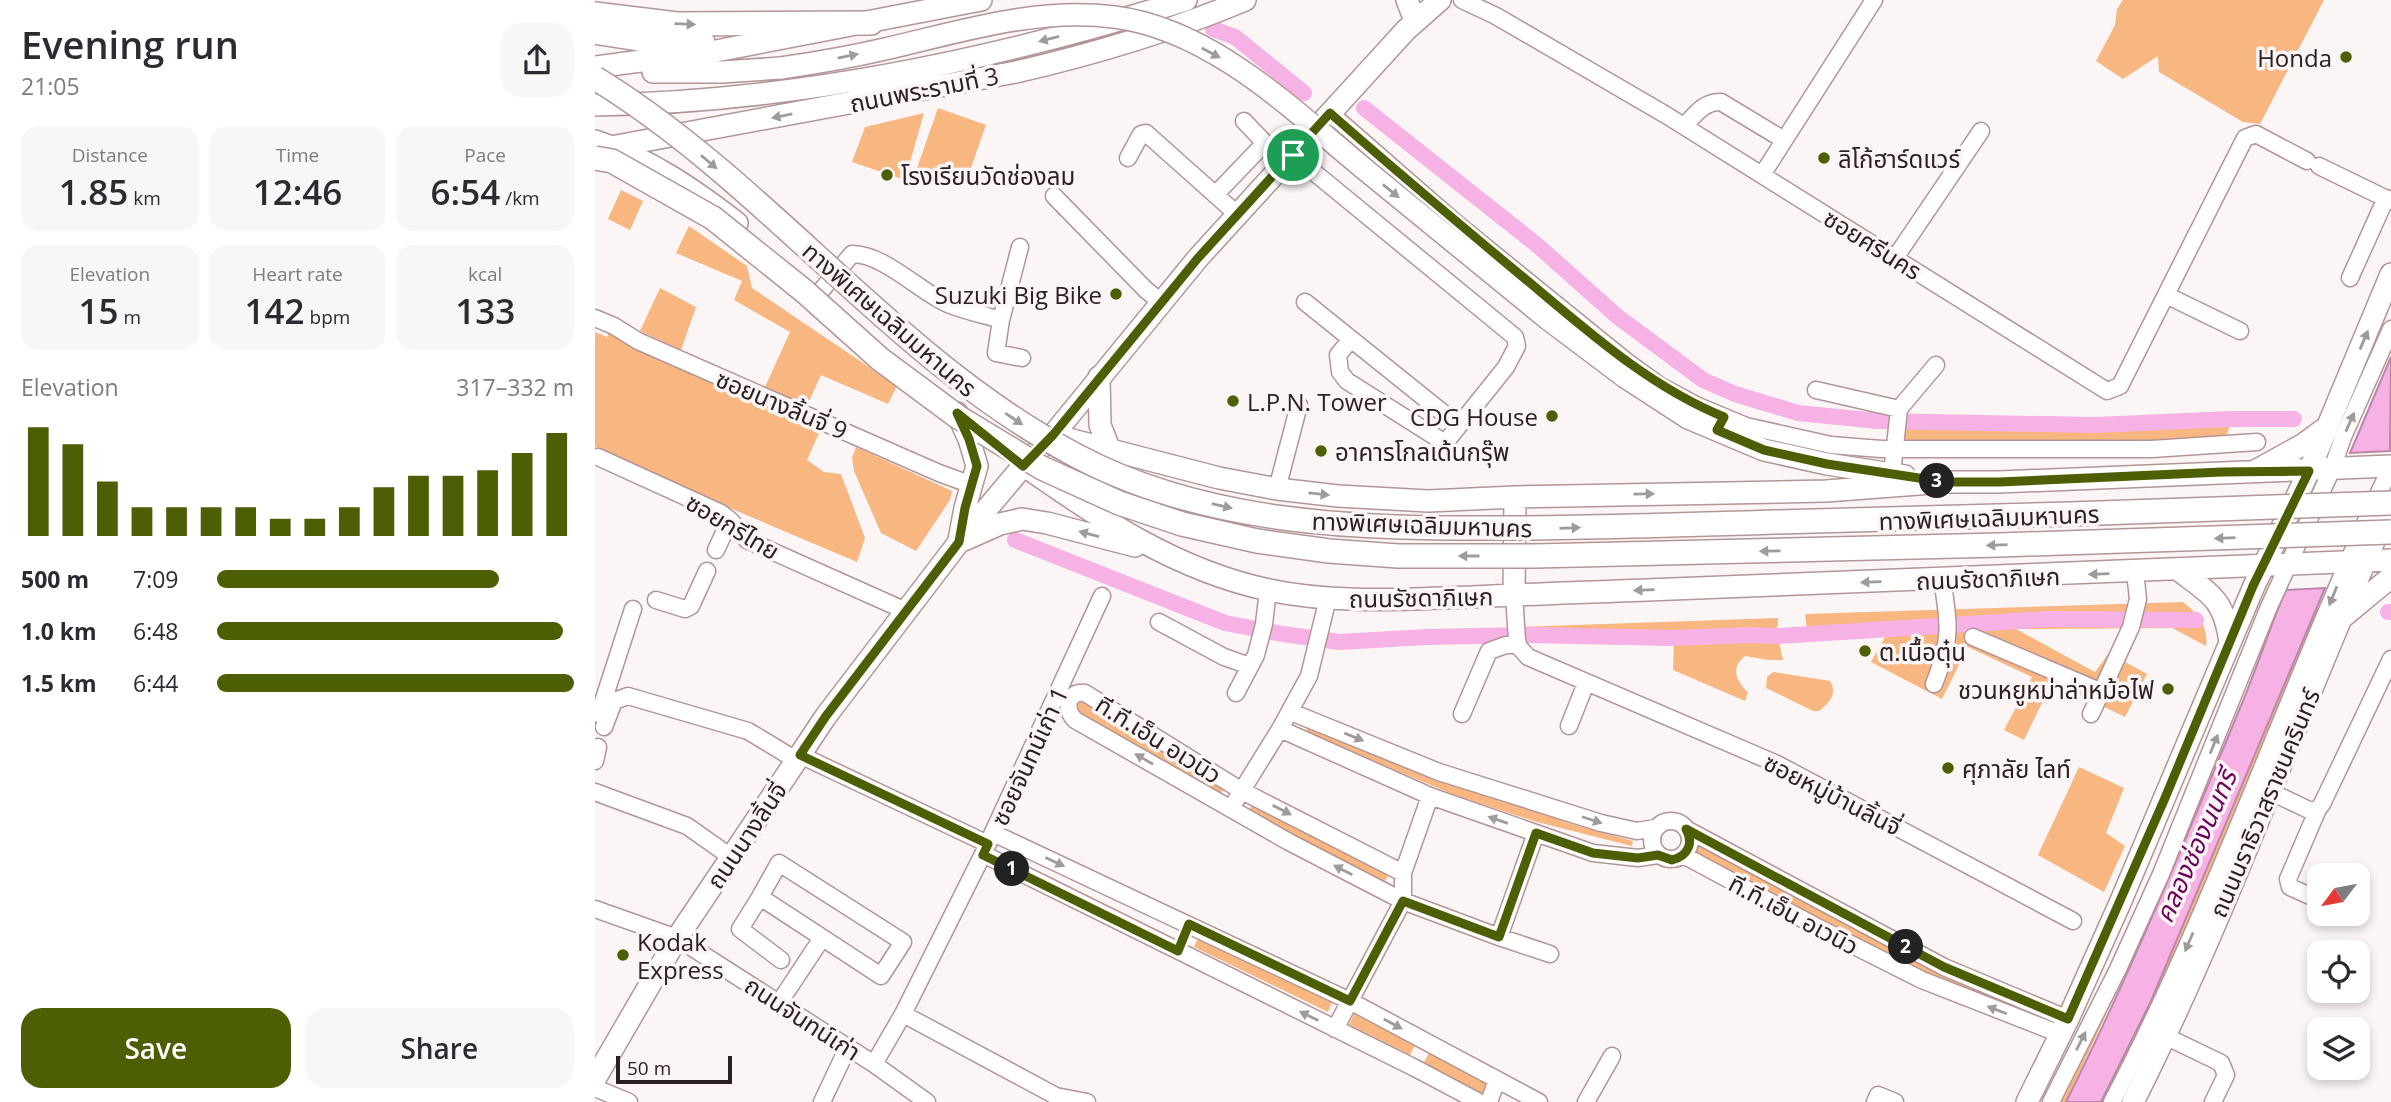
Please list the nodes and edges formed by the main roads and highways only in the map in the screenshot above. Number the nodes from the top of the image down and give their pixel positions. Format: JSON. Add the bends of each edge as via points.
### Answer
{"nodes":[{"id":1,"x":981,"y":0,"type":"edge"},
{"id":2,"x":1077,"y":0,"type":"edge"},
{"id":3,"x":1186,"y":0,"type":"edge"},
{"id":4,"x":1245,"y":0,"type":"edge"},
{"id":5,"x":1440,"y":0,"type":"edge"},
{"id":6,"x":1411,"y":11,"type":"edge"},
{"id":7,"x":606,"y":16,"type":"edge"},
{"id":8,"x":871,"y":23,"type":"junction"},
{"id":9,"x":1079,"y":31,"type":"junction"},
{"id":10,"x":595,"y":33,"type":"edge"},
{"id":11,"x":785,"y":39,"type":"junction"},
{"id":12,"x":716,"y":51,"type":"junction"},
{"id":13,"x":595,"y":57,"type":"edge"},
{"id":14,"x":595,"y":68,"type":"edge"},
{"id":15,"x":595,"y":78,"type":"edge"},
{"id":16,"x":750,"y":97,"type":"junction"},
{"id":17,"x":873,"y":99,"type":"junction"},
{"id":18,"x":595,"y":105,"type":"edge"},
{"id":19,"x":599,"y":148,"type":"edge"},
{"id":20,"x":2391,"y":274,"type":"edge"},
{"id":21,"x":1099,"y":377,"type":"junction"},
{"id":22,"x":957,"y":413,"type":"junction"},
{"id":23,"x":2327,"y":427,"type":"junction"},
{"id":24,"x":1053,"y":435,"type":"junction"},
{"id":25,"x":1109,"y":448,"type":"junction"},
{"id":26,"x":1023,"y":466,"type":"junction"},
{"id":27,"x":2391,"y":467,"type":"edge"},
{"id":28,"x":2255,"y":471,"type":"junction"},
{"id":29,"x":2309,"y":471,"type":"junction"},
{"id":30,"x":1945,"y":482,"type":"junction"},
{"id":31,"x":1515,"y":497,"type":"junction"},
{"id":32,"x":2391,"y":503,"type":"edge"},
{"id":33,"x":2391,"y":532,"type":"edge"},
{"id":34,"x":959,"y":542,"type":"junction"},
{"id":35,"x":1155,"y":550,"type":"junction"},
{"id":36,"x":2391,"y":560,"type":"edge"},
{"id":37,"x":2355,"y":561,"type":"junction"},
{"id":38,"x":2264,"y":565,"type":"junction"},
{"id":39,"x":2177,"y":569,"type":"junction"},
{"id":40,"x":2391,"y":577,"type":"edge"},
{"id":41,"x":1514,"y":595,"type":"junction"},
{"id":42,"x":2340,"y":619,"type":"junction"},
{"id":43,"x":2230,"y":642,"type":"junction"},
{"id":44,"x":595,"y":1079,"type":"edge"},
{"id":45,"x":2028,"y":1102,"type":"edge"},
{"id":46,"x":2133,"y":1102,"type":"edge"}],
"edges":[{"from":1,"to":8,"type":"main road"},
{"from":2,"to":9,"type":"main road","via":[[1085,16]]},
{"from":3,"to":9,"type":"main road","name":"ถนนพระรามที่ 3"},
{"from":4,"to":17,"type":"main road","name":"ถนนพระรามที่ 3","via":[[1076,58]]},
{"from":5,"to":6,"type":"main road","name":"ถนนนางลิ้นจี่"},
{"from":6,"to":21,"type":"main road","name":"ถนนนางลิ้นจี่","via":[[1330,113]]},
{"from":7,"to":8,"type":"highway","one_way":true,"via":[[702,24]]},
{"from":8,"to":11,"type":"main road"},
{"from":9,"to":16,"type":"main road","name":"ถนนพระรามที่ 3","one_way":true,"via":[[903,71]]},
{"from":10,"to":11,"type":"main road","via":[[667,43]]},
{"from":11,"to":12,"type":"main road"},
{"from":12,"to":13,"type":"main road"},
{"from":12,"to":14,"type":"main road"},
{"from":14,"to":30,"type":"main road","one_way":true,"bridge":true,"via":[[687,72],[781,68],[1033,18],[1114,17],[1152,26],[1217,56],[1257,82],[1548,319],[1688,418],[1720,423],[1764,450]]},
{"from":15,"to":32,"type":"highway","name":"ทางพิเศษเฉลิมมหานคร","one_way":true,"bridge":true,"via":[[699,155],[916,344],[1029,429],[1135,482],[1258,515],[1418,529],[1552,528]]},
{"from":16,"to":17,"type":"main road"},
{"from":16,"to":18,"type":"main road","name":"ถนนพระรามที่ 3"},
{"from":17,"to":19,"type":"main road","name":"ถนนพระรามที่ 3","one_way":true},
{"from":19,"to":22,"type":"main road","name":"ถนนรัชดาภิเษก","via":[[647,163],[699,194]]},
{"from":33,"to":19,"type":"highway","name":"ทางพิเศษเฉลิมมหานคร","one_way":true,"bridge":true,"via":[[1535,556],[1398,556],[1257,541],[1182,524],[1119,503],[1042,468],[958,417],[891,367],[713,218],[612,161]]},
{"from":23,"to":20,"type":"main road","one_way":true},
{"from":21,"to":24,"type":"main road","name":"ถนนนางลิ้นจี่"},
{"from":21,"to":25,"type":"main road","via":[[1100,425]]},
{"from":22,"to":26,"type":"main road","name":"ถนนรัชดาภิเษก"},
{"from":22,"to":34,"type":"main road","via":[[977,466]]},
{"from":23,"to":28,"type":"main road"},
{"from":23,"to":29,"type":"main road"},
{"from":24,"to":25,"type":"main road"},
{"from":24,"to":26,"type":"main road","name":"ถนนนางลิ้นจี่"},
{"from":25,"to":31,"type":"main road","one_way":true,"via":[[1277,489],[1428,500]]},
{"from":26,"to":34,"type":"main road","name":"ถนนนางลิ้นจี่"},
{"from":26,"to":35,"type":"main road","name":"ถนนรัชดาภิเษก"},
{"from":27,"to":29,"type":"main road"},
{"from":28,"to":29,"type":"main road"},
{"from":28,"to":30,"type":"main road"},
{"from":29,"to":38,"type":"main road"},
{"from":31,"to":30,"type":"main road","one_way":true,"via":[[1826,491]]},
{"from":31,"to":41,"type":"main road"},
{"from":32,"to":37,"type":"main road","name":"ถนนนราธิวาสราชนครินทร์"},
{"from":35,"to":34,"type":"main road","one_way":true,"via":[[1022,519]]},
{"from":34,"to":44,"type":"main road","name":"ถนนนางลิ้นจี่","via":[[798,757],[677,938]]},
{"from":35,"to":41,"type":"main road","name":"ถนนรัชดาภิเษก","via":[[1268,590],[1328,598]]},
{"from":36,"to":37,"type":"main road","name":"ถนนรัชดาภิเษก"},
{"from":37,"to":38,"type":"main road","name":"ถนนรัชดาภิเษก"},
{"from":37,"to":42,"type":"main road","name":"ถนนนราธิวาสราชนครินทร์"},
{"from":38,"to":39,"type":"main road","name":"ถนนรัชดาภิเษก"},
{"from":38,"to":43,"type":"main road"},
{"from":39,"to":41,"type":"main road","name":"ถนนรัชดาภิเษก","one_way":true},
{"from":39,"to":43,"type":"main road","via":[[2221,607]]},
{"from":40,"to":42,"type":"main road"},
{"from":42,"to":46,"type":"main road","name":"ถนนนราธิวาสราชนครินทร์","via":[[2271,792]]},
{"from":43,"to":45,"type":"main road"}]}
